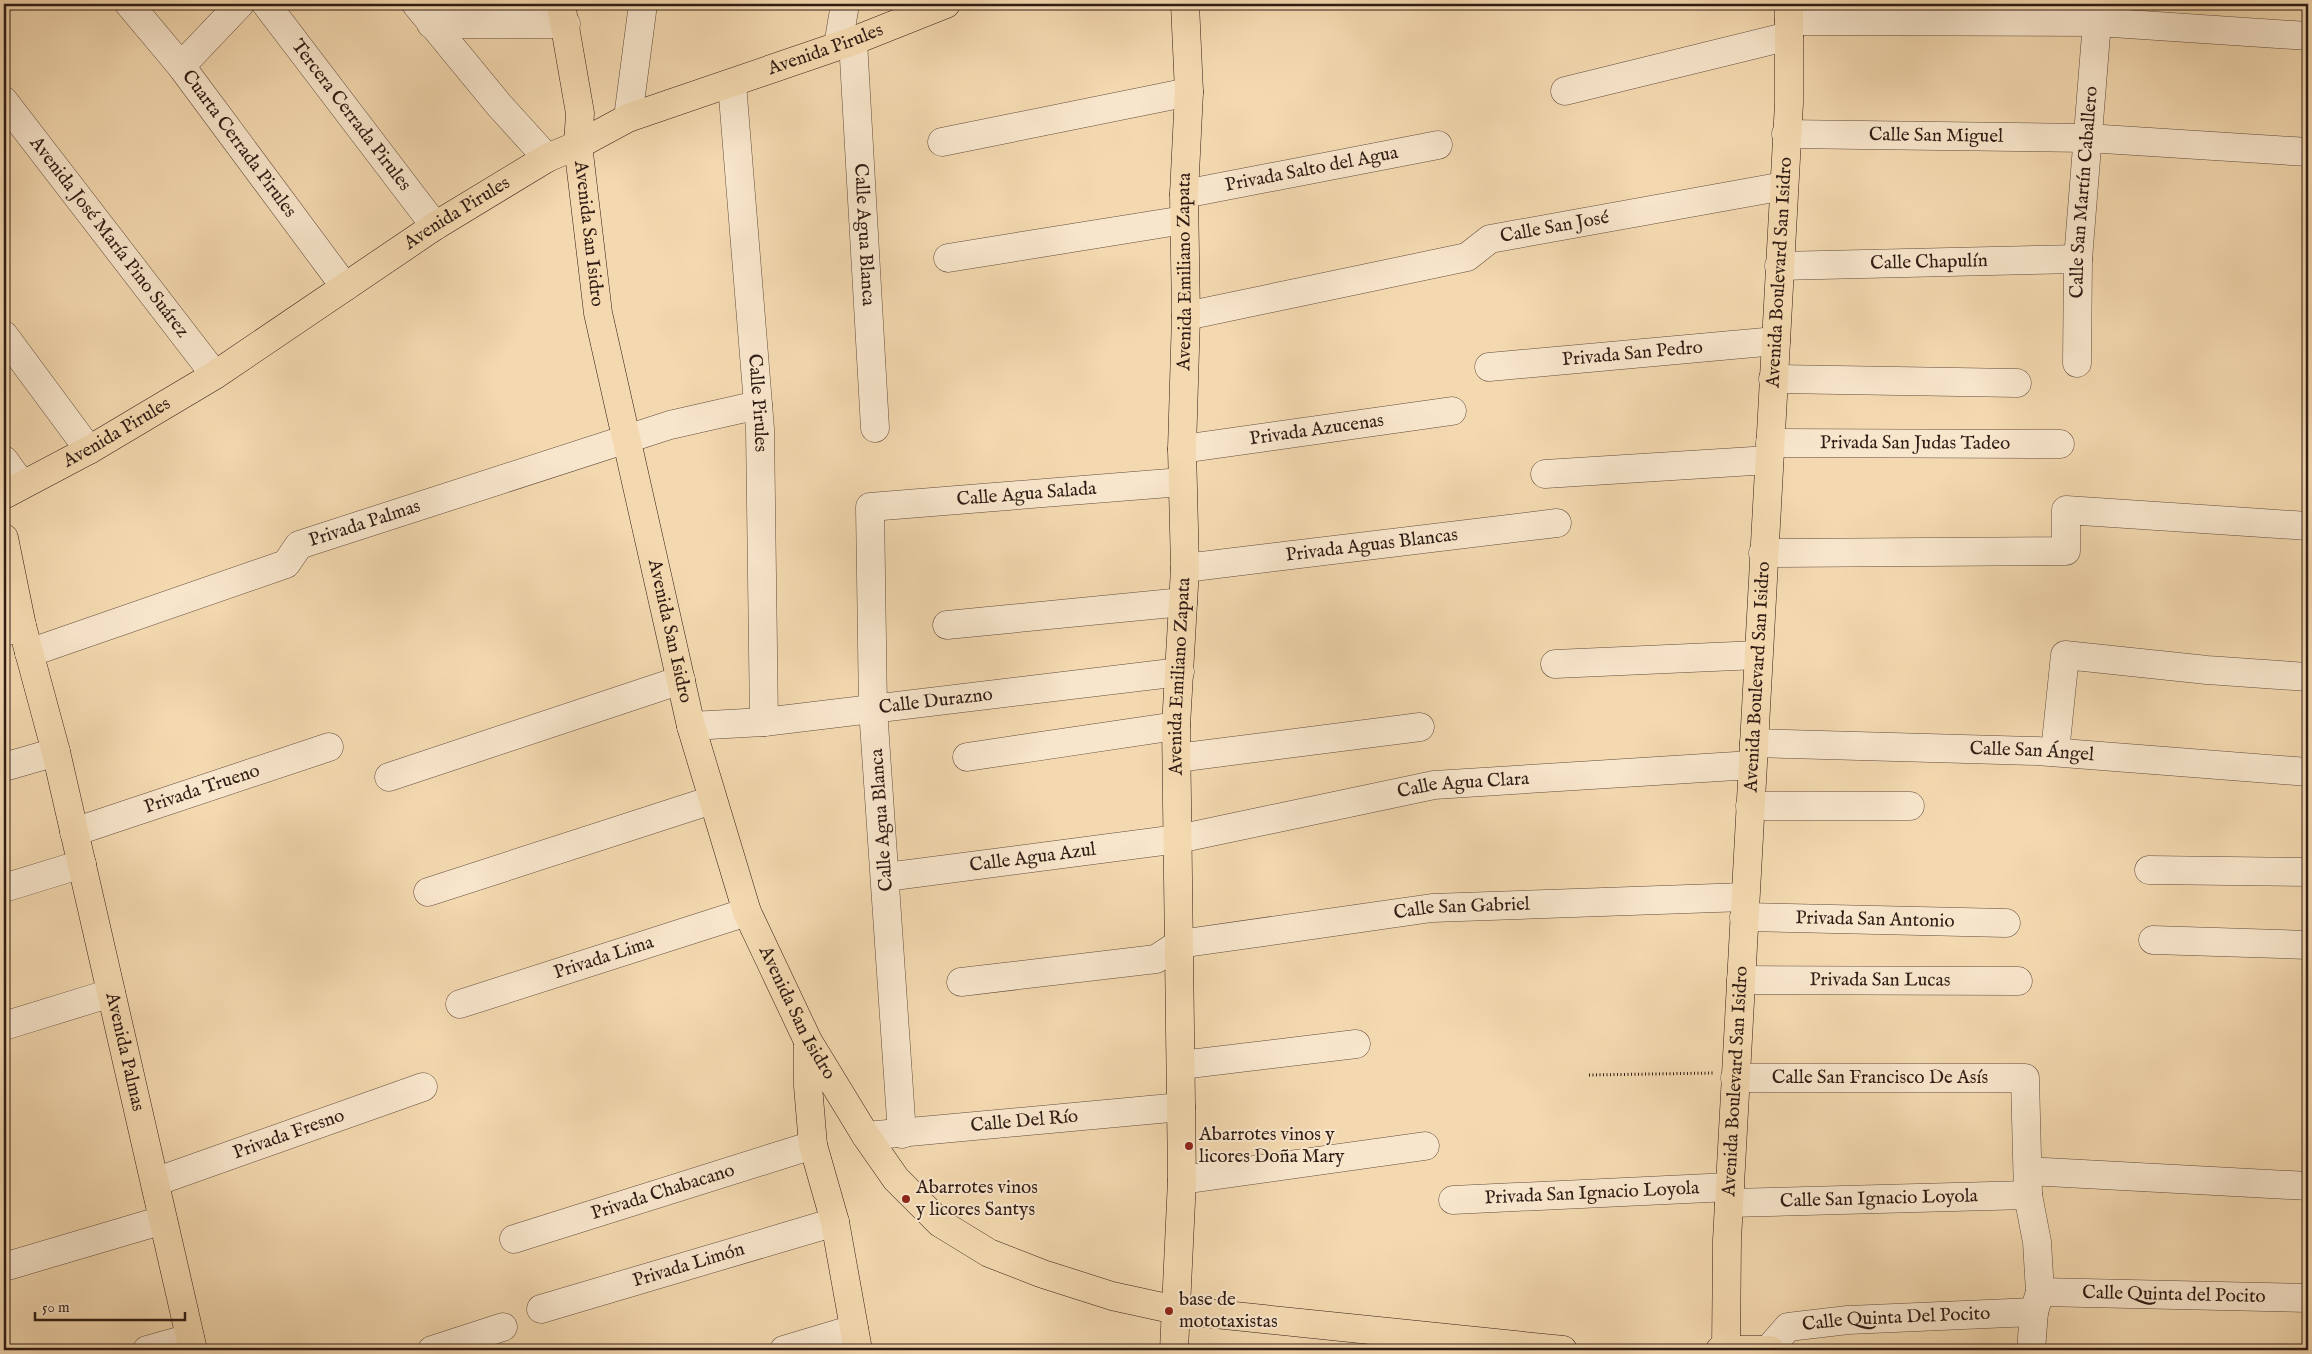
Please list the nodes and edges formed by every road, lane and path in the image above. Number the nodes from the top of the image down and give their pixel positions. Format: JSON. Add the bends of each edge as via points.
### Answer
{"nodes":[{"id":1,"x":129,"y":4,"type":"edge"},
{"id":2,"x":240,"y":4,"type":"edge"},
{"id":3,"x":266,"y":4,"type":"edge"},
{"id":4,"x":643,"y":4,"type":"edge"},
{"id":5,"x":845,"y":4,"type":"edge"},
{"id":6,"x":946,"y":4,"type":"edge"},
{"id":7,"x":1185,"y":4,"type":"edge"},
{"id":8,"x":424,"y":14,"type":"edge"},
{"id":9,"x":564,"y":14,"type":"edge"},
{"id":10,"x":1789,"y":20,"type":"edge"},
{"id":11,"x":2097,"y":22,"type":"junction"},
{"id":12,"x":2308,"y":36,"type":"edge"},
{"id":13,"x":845,"y":44,"type":"junction"},
{"id":14,"x":181,"y":66,"type":"junction"},
{"id":15,"x":732,"y":84,"type":"junction"},
{"id":16,"x":1189,"y":92,"type":"junction"},
{"id":17,"x":1565,"y":92,"type":"dead end"},
{"id":18,"x":4,"y":101,"type":"edge"},
{"id":19,"x":628,"y":118,"type":"junction"},
{"id":20,"x":1786,"y":134,"type":"junction"},
{"id":21,"x":2087,"y":138,"type":"junction"},
{"id":22,"x":942,"y":142,"type":"dead end"},
{"id":23,"x":1438,"y":145,"type":"dead end"},
{"id":24,"x":578,"y":146,"type":"junction"},
{"id":25,"x":2308,"y":152,"type":"edge"},
{"id":26,"x":547,"y":158,"type":"junction"},
{"id":27,"x":1784,"y":186,"type":"junction"},
{"id":28,"x":1184,"y":207,"type":"junction"},
{"id":29,"x":435,"y":226,"type":"junction"},
{"id":30,"x":948,"y":258,"type":"dead end"},
{"id":31,"x":2078,"y":259,"type":"junction"},
{"id":32,"x":1780,"y":266,"type":"junction"},
{"id":33,"x":345,"y":286,"type":"junction"},
{"id":34,"x":1186,"y":316,"type":"junction"},
{"id":35,"x":4,"y":335,"type":"edge"},
{"id":36,"x":1776,"y":340,"type":"junction"},
{"id":37,"x":2076,"y":363,"type":"dead end"},
{"id":38,"x":1489,"y":366,"type":"dead end"},
{"id":39,"x":214,"y":374,"type":"junction"},
{"id":40,"x":1774,"y":379,"type":"junction"},
{"id":41,"x":2017,"y":383,"type":"dead end"},
{"id":42,"x":758,"y":405,"type":"junction"},
{"id":43,"x":1452,"y":411,"type":"dead end"},
{"id":44,"x":875,"y":428,"type":"dead end"},
{"id":45,"x":625,"y":440,"type":"junction"},
{"id":46,"x":2060,"y":444,"type":"dead end"},
{"id":47,"x":1182,"y":449,"type":"junction"},
{"id":48,"x":89,"y":450,"type":"junction"},
{"id":49,"x":1770,"y":452,"type":"junction"},
{"id":50,"x":4,"y":460,"type":"edge"},
{"id":51,"x":1545,"y":474,"type":"dead end"},
{"id":52,"x":1182,"y":482,"type":"junction"},
{"id":53,"x":13,"y":490,"type":"edge"},
{"id":54,"x":870,"y":507,"type":"joint"},
{"id":55,"x":1557,"y":523,"type":"dead end"},
{"id":56,"x":2308,"y":526,"type":"edge"},
{"id":57,"x":4,"y":538,"type":"edge"},
{"id":58,"x":1763,"y":553,"type":"junction"},
{"id":59,"x":1185,"y":568,"type":"junction"},
{"id":60,"x":1184,"y":602,"type":"junction"},
{"id":61,"x":947,"y":625,"type":"dead end"},
{"id":62,"x":13,"y":629,"type":"edge"},
{"id":63,"x":30,"y":653,"type":"junction"},
{"id":64,"x":1758,"y":655,"type":"junction"},
{"id":65,"x":1554,"y":664,"type":"dead end"},
{"id":66,"x":1180,"y":672,"type":"junction"},
{"id":67,"x":2308,"y":677,"type":"edge"},
{"id":68,"x":681,"y":680,"type":"junction"},
{"id":69,"x":873,"y":709,"type":"junction"},
{"id":70,"x":764,"y":722,"type":"junction"},
{"id":71,"x":691,"y":726,"type":"junction"},
{"id":72,"x":1176,"y":726,"type":"junction"},
{"id":73,"x":1420,"y":727,"type":"dead end"},
{"id":74,"x":329,"y":747,"type":"dead end"},
{"id":75,"x":56,"y":752,"type":"junction"},
{"id":76,"x":2055,"y":752,"type":"junction"},
{"id":77,"x":1753,"y":754,"type":"junction"},
{"id":78,"x":967,"y":757,"type":"dead end"},
{"id":79,"x":1177,"y":758,"type":"junction"},
{"id":80,"x":4,"y":767,"type":"edge"},
{"id":81,"x":2308,"y":772,"type":"edge"},
{"id":82,"x":390,"y":777,"type":"dead end"},
{"id":83,"x":712,"y":800,"type":"junction"},
{"id":84,"x":1750,"y":806,"type":"junction"},
{"id":85,"x":1910,"y":806,"type":"dead end"},
{"id":86,"x":74,"y":832,"type":"junction"},
{"id":87,"x":1178,"y":839,"type":"junction"},
{"id":88,"x":82,"y":864,"type":"junction"},
{"id":89,"x":2149,"y":870,"type":"dead end"},
{"id":90,"x":2308,"y":872,"type":"edge"},
{"id":91,"x":886,"y":877,"type":"junction"},
{"id":92,"x":4,"y":888,"type":"edge"},
{"id":93,"x":428,"y":892,"type":"dead end"},
{"id":94,"x":1744,"y":907,"type":"junction"},
{"id":95,"x":747,"y":912,"type":"junction"},
{"id":96,"x":2006,"y":923,"type":"dead end"},
{"id":97,"x":2153,"y":940,"type":"dead end"},
{"id":98,"x":1179,"y":944,"type":"junction"},
{"id":99,"x":2308,"y":945,"type":"edge"},
{"id":100,"x":1740,"y":980,"type":"junction"},
{"id":101,"x":2018,"y":981,"type":"dead end"},
{"id":102,"x":961,"y":982,"type":"dead end"},
{"id":103,"x":111,"y":993,"type":"junction"},
{"id":104,"x":460,"y":1004,"type":"dead end"},
{"id":105,"x":4,"y":1026,"type":"edge"},
{"id":106,"x":808,"y":1041,"type":"junction"},
{"id":107,"x":1356,"y":1044,"type":"dead end"},
{"id":108,"x":1181,"y":1065,"type":"junction"},
{"id":109,"x":1589,"y":1075,"type":"dead end"},
{"id":110,"x":1736,"y":1076,"type":"junction"},
{"id":111,"x":423,"y":1087,"type":"dead end"},
{"id":112,"x":1181,"y":1107,"type":"junction"},
{"id":113,"x":902,"y":1134,"type":"junction"},
{"id":114,"x":866,"y":1136,"type":"junction"},
{"id":115,"x":813,"y":1145,"type":"junction"},
{"id":116,"x":1425,"y":1146,"type":"dead end"},
{"id":117,"x":1182,"y":1180,"type":"junction"},
{"id":118,"x":155,"y":1182,"type":"junction"},
{"id":119,"x":2028,"y":1183,"type":"junction"},
{"id":120,"x":2308,"y":1186,"type":"edge"},
{"id":121,"x":1729,"y":1195,"type":"junction"},
{"id":122,"x":1453,"y":1200,"type":"dead end"},
{"id":123,"x":163,"y":1220,"type":"junction"},
{"id":124,"x":835,"y":1222,"type":"junction"},
{"id":125,"x":514,"y":1239,"type":"dead end"},
{"id":126,"x":4,"y":1267,"type":"edge"},
{"id":127,"x":2308,"y":1298,"type":"edge"},
{"id":128,"x":2037,"y":1302,"type":"junction"},
{"id":129,"x":541,"y":1309,"type":"dead end"},
{"id":130,"x":1176,"y":1310,"type":"junction"},
{"id":131,"x":503,"y":1327,"type":"dead end"},
{"id":132,"x":856,"y":1340,"type":"edge"},
{"id":133,"x":192,"y":1344,"type":"edge"},
{"id":134,"x":1487,"y":1347,"type":"edge"},
{"id":135,"x":147,"y":1350,"type":"edge"},
{"id":136,"x":432,"y":1350,"type":"edge"},
{"id":137,"x":784,"y":1350,"type":"edge"},
{"id":138,"x":1174,"y":1350,"type":"edge"},
{"id":139,"x":1563,"y":1350,"type":"edge"},
{"id":140,"x":1720,"y":1350,"type":"edge"},
{"id":141,"x":1726,"y":1350,"type":"edge"},
{"id":142,"x":1769,"y":1350,"type":"edge"},
{"id":143,"x":2031,"y":1350,"type":"edge"}],
"edges":[{"from":1,"to":14,"type":"street","name":"Cuarta Cerrada Pirules"},
{"from":2,"to":14,"type":"street"},
{"from":3,"to":29,"type":"street","name":"Tercera Cerrada Pirules"},
{"from":4,"to":19,"type":"street"},
{"from":5,"to":13,"type":"street","name":"Calle Agua Blanca"},
{"from":6,"to":13,"type":"main road","name":"Avenida Pirules"},
{"from":7,"to":16,"type":"main road","name":"Avenida Emiliano Zapata"},
{"from":8,"to":9,"type":"street"},
{"from":8,"to":26,"type":"street"},
{"from":9,"to":24,"type":"main road","name":"Avenida San Isidro","via":[[580,113]]},
{"from":10,"to":11,"type":"street"},
{"from":10,"to":17,"type":"street"},
{"from":10,"to":20,"type":"main road","name":"Avenida Boulevard San Isidro"},
{"from":11,"to":12,"type":"street"},
{"from":11,"to":21,"type":"street","name":"Calle San Martín Caballero"},
{"from":13,"to":15,"type":"main road","name":"Avenida Pirules"},
{"from":13,"to":44,"type":"street","name":"Calle Agua Blanca"},
{"from":14,"to":33,"type":"street","name":"Cuarta Cerrada Pirules"},
{"from":15,"to":19,"type":"main road","name":"Avenida Pirules"},
{"from":15,"to":42,"type":"street","name":"Calle Pirules"},
{"from":16,"to":22,"type":"street"},
{"from":16,"to":28,"type":"main road","name":"Avenida Emiliano Zapata"},
{"from":18,"to":39,"type":"street","name":"Avenida José María Pino Suárez"},
{"from":19,"to":24,"type":"main road","name":"Avenida Pirules"},
{"from":20,"to":21,"type":"street","name":"Calle San Miguel"},
{"from":20,"to":27,"type":"main road","name":"Avenida Boulevard San Isidro"},
{"from":21,"to":25,"type":"street","name":"Calle San Miguel"},
{"from":21,"to":31,"type":"street","name":"Calle San Martín Caballero"},
{"from":23,"to":28,"type":"street","name":"Privada Salto del Agua"},
{"from":24,"to":26,"type":"main road","name":"Avenida Pirules"},
{"from":24,"to":45,"type":"main road","name":"Avenida San Isidro","via":[[598,313]]},
{"from":26,"to":29,"type":"main road","name":"Avenida Pirules"},
{"from":27,"to":32,"type":"main road","name":"Avenida Boulevard San Isidro"},
{"from":27,"to":34,"type":"street","name":"Calle San José","via":[[1490,238],[1467,256]]},
{"from":28,"to":30,"type":"street","name":"Privada Salto del Agua"},
{"from":28,"to":34,"type":"main road","name":"Avenida Emiliano Zapata"},
{"from":29,"to":33,"type":"main road","name":"Avenida Pirules"},
{"from":31,"to":32,"type":"street","name":"Calle Chapulín"},
{"from":31,"to":37,"type":"street","name":"Calle San Martín Caballero"},
{"from":32,"to":36,"type":"main road","name":"Avenida Boulevard San Isidro"},
{"from":33,"to":39,"type":"main road","name":"Avenida Pirules"},
{"from":34,"to":47,"type":"main road","name":"Avenida Emiliano Zapata"},
{"from":35,"to":48,"type":"street"},
{"from":36,"to":38,"type":"street","name":"Privada San Pedro"},
{"from":36,"to":40,"type":"main road","name":"Avenida Boulevard San Isidro"},
{"from":39,"to":48,"type":"main road","name":"Avenida Pirules"},
{"from":40,"to":41,"type":"street"},
{"from":40,"to":49,"type":"main road","name":"Avenida Boulevard San Isidro"},
{"from":42,"to":45,"type":"street","name":"Privada Palmas","via":[[696,417]]},
{"from":42,"to":70,"type":"street","name":"Calle Pirules"},
{"from":43,"to":47,"type":"street","name":"Privada Azucenas"},
{"from":45,"to":63,"type":"street","name":"Privada Palmas","via":[[299,545],[286,564]]},
{"from":45,"to":68,"type":"main road","name":"Avenida San Isidro"},
{"from":46,"to":49,"type":"street","name":"Privada San Judas Tadeo"},
{"from":47,"to":52,"type":"main road","name":"Avenida Emiliano Zapata"},
{"from":48,"to":53,"type":"main road","name":"Avenida Pirules"},
{"from":49,"to":51,"type":"street"},
{"from":49,"to":58,"type":"main road","name":"Avenida Boulevard San Isidro"},
{"from":50,"to":53,"type":"street"},
{"from":52,"to":54,"type":"street","name":"Calle Agua Salada"},
{"from":52,"to":59,"type":"main road","name":"Avenida Emiliano Zapata"},
{"from":54,"to":69,"type":"street","name":"Calle Agua Blanca"},
{"from":55,"to":59,"type":"street","name":"Privada Aguas Blancas"},
{"from":56,"to":58,"type":"street","via":[[2066,510],[2066,551]]},
{"from":57,"to":62,"type":"main road","name":"Avenida Palmas"},
{"from":58,"to":64,"type":"main road","name":"Avenida Boulevard San Isidro"},
{"from":59,"to":60,"type":"main road","name":"Avenida Emiliano Zapata"},
{"from":60,"to":61,"type":"street"},
{"from":60,"to":66,"type":"main road","name":"Avenida Emiliano Zapata"},
{"from":62,"to":63,"type":"main road","name":"Avenida Palmas"},
{"from":63,"to":75,"type":"main road","name":"Avenida Palmas"},
{"from":64,"to":65,"type":"street"},
{"from":64,"to":77,"type":"main road","name":"Avenida Boulevard San Isidro"},
{"from":66,"to":69,"type":"street","name":"Calle Durazno"},
{"from":66,"to":72,"type":"main road","name":"Avenida Emiliano Zapata"},
{"from":67,"to":76,"type":"street","via":[[2065,655]]},
{"from":68,"to":71,"type":"main road","name":"Avenida San Isidro"},
{"from":68,"to":82,"type":"street"},
{"from":69,"to":70,"type":"street","name":"Calle Durazno"},
{"from":69,"to":91,"type":"street","name":"Calle Agua Blanca"},
{"from":70,"to":71,"type":"street","name":"Calle Durazno"},
{"from":71,"to":83,"type":"main road","name":"Avenida San Isidro"},
{"from":72,"to":78,"type":"street"},
{"from":72,"to":79,"type":"main road","name":"Avenida Emiliano Zapata"},
{"from":73,"to":79,"type":"street"},
{"from":74,"to":86,"type":"street","name":"Privada Trueno"},
{"from":75,"to":80,"type":"street"},
{"from":75,"to":86,"type":"main road","name":"Avenida Palmas"},
{"from":76,"to":77,"type":"street","name":"Calle San Ángel"},
{"from":76,"to":81,"type":"street","name":"Calle San Ángel"},
{"from":77,"to":84,"type":"main road","name":"Avenida Boulevard San Isidro"},
{"from":77,"to":87,"type":"street","name":"Calle Agua Clara","via":[[1434,785]]},
{"from":79,"to":87,"type":"main road","name":"Avenida Emiliano Zapata"},
{"from":83,"to":93,"type":"street"},
{"from":83,"to":95,"type":"main road","name":"Avenida San Isidro"},
{"from":84,"to":85,"type":"street"},
{"from":84,"to":94,"type":"main road","name":"Avenida Boulevard San Isidro"},
{"from":86,"to":88,"type":"main road","name":"Avenida Palmas"},
{"from":87,"to":91,"type":"street","name":"Calle Agua Azul"},
{"from":87,"to":98,"type":"main road","name":"Avenida Emiliano Zapata"},
{"from":88,"to":92,"type":"street"},
{"from":88,"to":103,"type":"main road","name":"Avenida Palmas"},
{"from":89,"to":90,"type":"street"},
{"from":91,"to":113,"type":"street","name":"Calle Agua Blanca"},
{"from":94,"to":96,"type":"street","name":"Privada San Antonio"},
{"from":94,"to":98,"type":"street","name":"Calle San Gabriel","via":[[1432,908]]},
{"from":94,"to":100,"type":"main road","name":"Avenida Boulevard San Isidro"},
{"from":95,"to":104,"type":"street","name":"Privada Lima"},
{"from":95,"to":106,"type":"main road","name":"Avenida San Isidro"},
{"from":97,"to":99,"type":"street"},
{"from":98,"to":102,"type":"street","via":[[1156,959]]},
{"from":98,"to":108,"type":"main road","name":"Avenida Emiliano Zapata"},
{"from":100,"to":101,"type":"street","name":"Privada San Lucas"},
{"from":100,"to":110,"type":"main road","name":"Avenida Boulevard San Isidro"},
{"from":103,"to":105,"type":"street"},
{"from":103,"to":118,"type":"main road","name":"Avenida Palmas"},
{"from":106,"to":114,"type":"main road","name":"Avenida San Isidro"},
{"from":106,"to":115,"type":"main road"},
{"from":107,"to":108,"type":"street"},
{"from":108,"to":112,"type":"main road","name":"Avenida Emiliano Zapata"},
{"from":109,"to":110,"type":"path"},
{"from":110,"to":119,"type":"street","name":"Calle San Francisco De Asís","via":[[2025,1078]]},
{"from":110,"to":121,"type":"main road","name":"Avenida Boulevard San Isidro"},
{"from":111,"to":118,"type":"street","name":"Privada Fresno"},
{"from":112,"to":113,"type":"street","name":"Calle Del Río"},
{"from":112,"to":117,"type":"main road","name":"Avenida Emiliano Zapata"},
{"from":113,"to":114,"type":"street","name":"Calle Del Río"},
{"from":114,"to":130,"type":"main road","name":"Avenida San Isidro","via":[[896,1179],[940,1223],[989,1253],[1104,1293]]},
{"from":115,"to":124,"type":"main road"},
{"from":115,"to":125,"type":"street","name":"Privada Chabacano"},
{"from":116,"to":117,"type":"street"},
{"from":117,"to":130,"type":"main road","name":"Avenida Emiliano Zapata"},
{"from":118,"to":123,"type":"main road","name":"Avenida Palmas"},
{"from":119,"to":120,"type":"street","name":"Calle San Ignacio Loyola"},
{"from":119,"to":121,"type":"street","name":"Calle San Ignacio Loyola"},
{"from":119,"to":128,"type":"street","via":[[2037,1242]]},
{"from":121,"to":122,"type":"street","name":"Privada San Ignacio Loyola"},
{"from":121,"to":141,"type":"main road","name":"Avenida Boulevard San Isidro"},
{"from":123,"to":126,"type":"street"},
{"from":123,"to":133,"type":"main road","name":"Avenida Palmas"},
{"from":124,"to":129,"type":"street","name":"Privada Limón"},
{"from":124,"to":132,"type":"main road"},
{"from":127,"to":128,"type":"street","name":"Calle Quinta del Pocito"},
{"from":128,"to":142,"type":"street","name":"Calle Quinta Del Pocito","via":[[1788,1327]]},
{"from":128,"to":143,"type":"street"},
{"from":130,"to":134,"type":"main road","name":"Avenida San Isidro"},
{"from":130,"to":138,"type":"main road","name":"Avenida Emiliano Zapata"},
{"from":131,"to":136,"type":"street"},
{"from":132,"to":137,"type":"street"},
{"from":133,"to":135,"type":"street"},
{"from":134,"to":139,"type":"main road","name":"Avenida San Isidro"},
{"from":140,"to":141,"type":"main road"},
{"from":141,"to":142,"type":"main road"}]}
